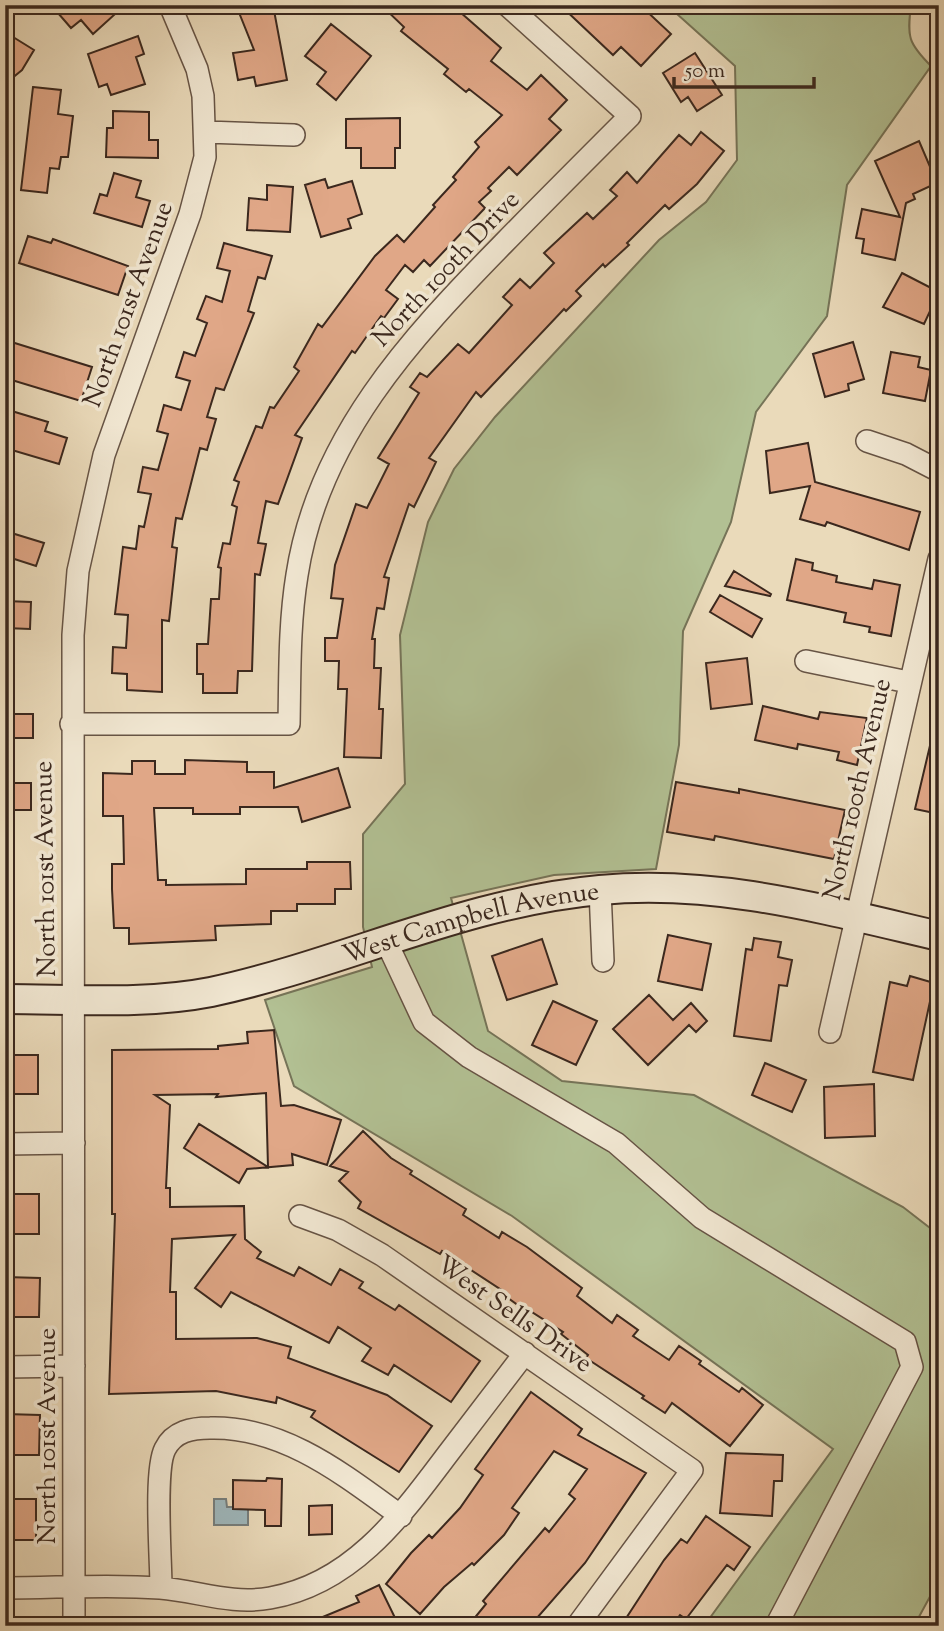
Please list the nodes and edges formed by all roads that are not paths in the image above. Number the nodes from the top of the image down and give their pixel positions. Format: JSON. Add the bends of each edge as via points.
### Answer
{"nodes":[{"id":1,"x":170,"y":5,"type":"edge"},
{"id":2,"x":507,"y":5,"type":"edge"},
{"id":3,"x":206,"y":132,"type":"junction"},
{"id":4,"x":294,"y":135,"type":"dead end"},
{"id":5,"x":867,"y":441,"type":"dead end"},
{"id":6,"x":939,"y":471,"type":"edge"},
{"id":7,"x":939,"y":559,"type":"edge"},
{"id":8,"x":806,"y":662,"type":"dead end"},
{"id":9,"x":908,"y":682,"type":"junction"},
{"id":10,"x":71,"y":724,"type":"junction"},
{"id":11,"x":600,"y":890,"type":"junction"},
{"id":12,"x":856,"y":917,"type":"junction"},
{"id":13,"x":939,"y":936,"type":"edge"},
{"id":14,"x":386,"y":941,"type":"junction"},
{"id":15,"x":603,"y":961,"type":"dead end"},
{"id":16,"x":5,"y":999,"type":"edge"},
{"id":17,"x":74,"y":999,"type":"junction"},
{"id":18,"x":830,"y":1032,"type":"dead end"},
{"id":19,"x":74,"y":1143,"type":"junction"},
{"id":20,"x":5,"y":1144,"type":"edge"},
{"id":21,"x":300,"y":1216,"type":"dead end"},
{"id":22,"x":525,"y":1353,"type":"junction"},
{"id":23,"x":74,"y":1366,"type":"junction"},
{"id":24,"x":5,"y":1367,"type":"edge"},
{"id":25,"x":401,"y":1516,"type":"junction"},
{"id":26,"x":5,"y":1588,"type":"edge"},
{"id":27,"x":74,"y":1588,"type":"junction"},
{"id":28,"x":161,"y":1588,"type":"junction"},
{"id":29,"x":75,"y":1626,"type":"edge"},
{"id":30,"x":577,"y":1626,"type":"edge"},
{"id":31,"x":776,"y":1626,"type":"edge"}],
"edges":[{"from":1,"to":3,"type":"street","name":"North 101st Avenue","via":[[197,69]]},
{"from":2,"to":10,"type":"street","name":"North 100th Drive","via":[[630,116],[412,338],[354,421],[315,505],[297,574],[289,724]]},
{"from":3,"to":4,"type":"street"},
{"from":3,"to":10,"type":"street","name":"North 101st Avenue","via":[[205,157],[190,214],[104,455],[92,501],[75,607]]},
{"from":5,"to":6,"type":"street"},
{"from":7,"to":9,"type":"street","name":"North 100th Avenue"},
{"from":8,"to":9,"type":"street"},
{"from":9,"to":12,"type":"street","name":"North 100th Avenue"},
{"from":10,"to":17,"type":"street","name":"North 101st Avenue"},
{"from":11,"to":12,"type":"street","name":"West Campbell Avenue","via":[[665,887],[740,893]]},
{"from":11,"to":14,"type":"street","name":"West Campbell Avenue","via":[[525,901]]},
{"from":11,"to":15,"type":"street"},
{"from":12,"to":13,"type":"street","name":"West Campbell Avenue"},
{"from":12,"to":18,"type":"street","name":"North 100th Avenue"},
{"from":14,"to":17,"type":"street","name":"West Campbell Avenue","via":[[209,992],[158,999]]},
{"from":14,"to":31,"type":"street","via":[[424,1022],[469,1057],[616,1143],[702,1218],[905,1342],[912,1367]]},
{"from":16,"to":17,"type":"street","name":"West Campbell Avenue"},
{"from":17,"to":19,"type":"street","name":"North 101st Avenue"},
{"from":19,"to":20,"type":"street"},
{"from":19,"to":23,"type":"street","name":"North 101st Avenue"},
{"from":21,"to":22,"type":"street","name":"West Sells Drive","via":[[338,1230],[382,1255]]},
{"from":22,"to":25,"type":"street"},
{"from":22,"to":30,"type":"street","name":"West Sells Drive","via":[[692,1470]]},
{"from":23,"to":24,"type":"street"},
{"from":23,"to":27,"type":"street","name":"North 101st Avenue"},
{"from":25,"to":28,"type":"street","via":[[374,1545],[331,1576],[295,1591],[236,1601]]},
{"from":25,"to":28,"type":"street","via":[[345,1476],[276,1438],[227,1427],[193,1428],[171,1439],[160,1461]]},
{"from":26,"to":27,"type":"street"},
{"from":27,"to":28,"type":"street"},
{"from":27,"to":29,"type":"street","name":"North 101st Avenue"}]}
